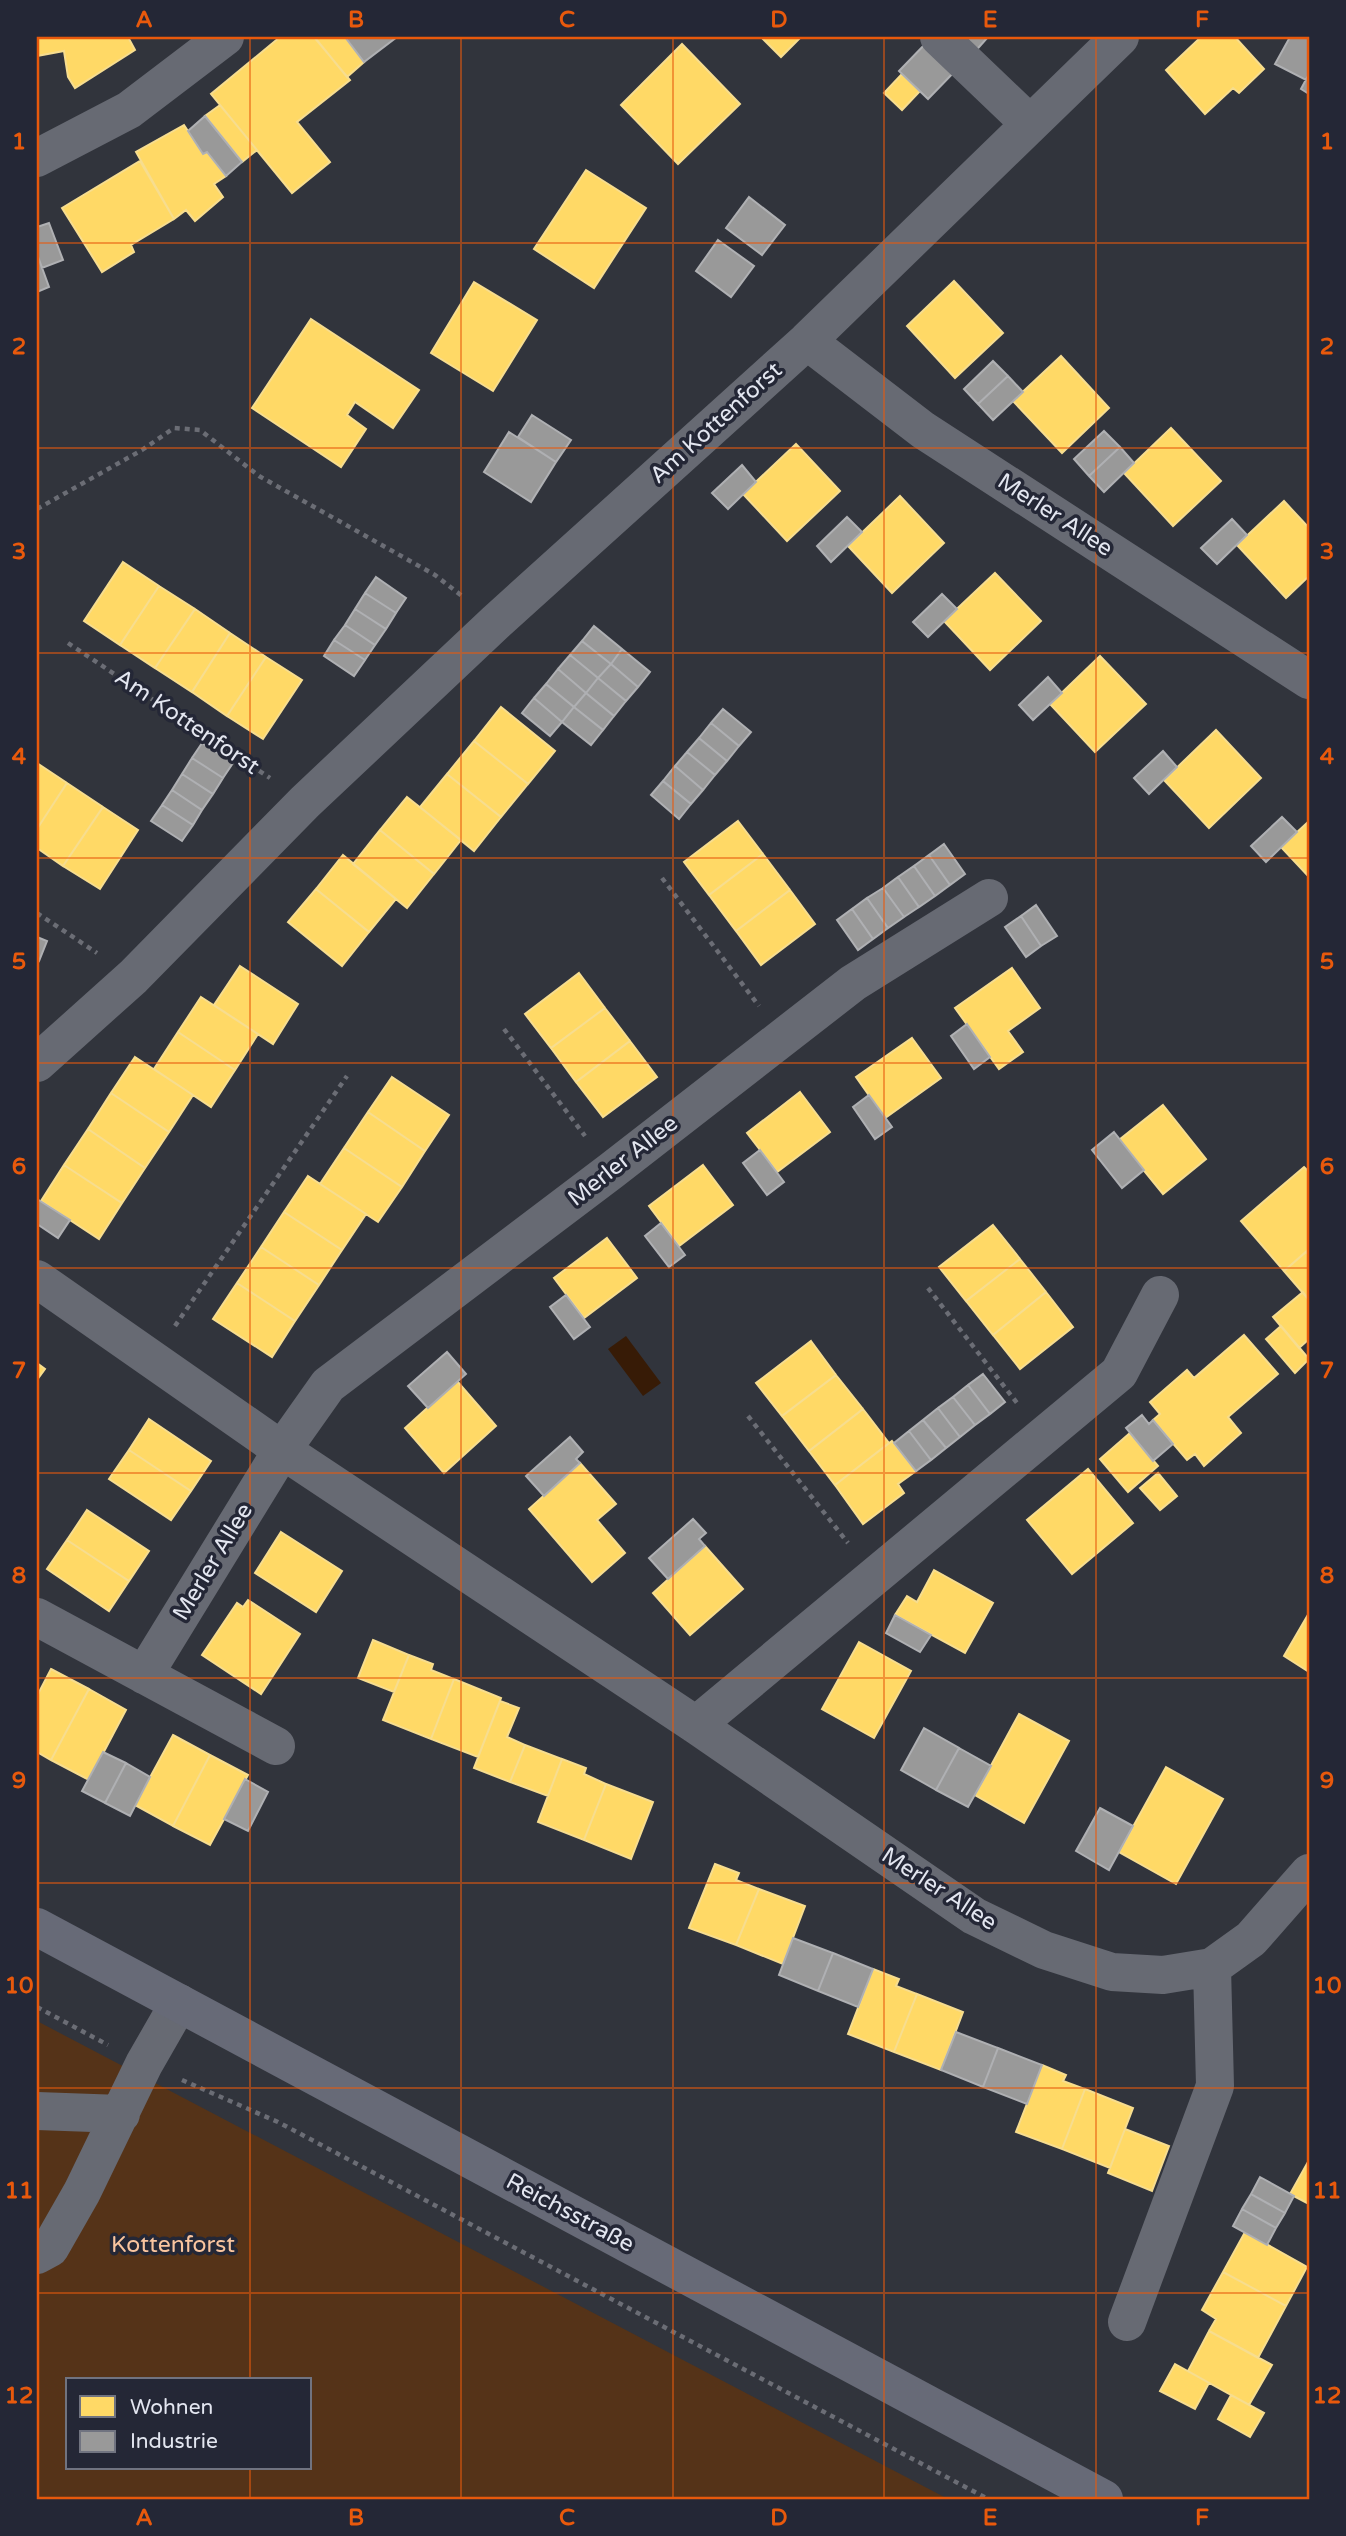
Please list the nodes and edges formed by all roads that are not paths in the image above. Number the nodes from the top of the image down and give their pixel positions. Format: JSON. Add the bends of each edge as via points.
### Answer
{"nodes":[{"id":1,"x":225,"y":37,"type":"edge"},
{"id":2,"x":939,"y":37,"type":"edge"},
{"id":3,"x":1120,"y":37,"type":"edge"},
{"id":4,"x":1030,"y":124,"type":"junction"},
{"id":5,"x":37,"y":158,"type":"edge"},
{"id":6,"x":807,"y":341,"type":"junction"},
{"id":7,"x":1309,"y":680,"type":"edge"},
{"id":8,"x":989,"y":898,"type":"dead end"},
{"id":9,"x":37,"y":1063,"type":"edge"},
{"id":10,"x":37,"y":1279,"type":"edge"},
{"id":11,"x":1160,"y":1295,"type":"dead end"},
{"id":12,"x":282,"y":1450,"type":"junction"},
{"id":13,"x":37,"y":1617,"type":"edge"},
{"id":14,"x":144,"y":1675,"type":"junction"},
{"id":15,"x":696,"y":1725,"type":"junction"},
{"id":16,"x":276,"y":1746,"type":"dead end"},
{"id":17,"x":1309,"y":1873,"type":"edge"},
{"id":18,"x":37,"y":1927,"type":"edge"},
{"id":19,"x":1212,"y":1967,"type":"junction"},
{"id":20,"x":179,"y":2003,"type":"junction"},
{"id":21,"x":37,"y":2111,"type":"edge"},
{"id":22,"x":121,"y":2113,"type":"junction"},
{"id":23,"x":37,"y":2255,"type":"edge"},
{"id":24,"x":1127,"y":2322,"type":"dead end"},
{"id":25,"x":1104,"y":2499,"type":"edge"}],
"edges":[{"from":1,"to":5,"type":"street","via":[[129,110]]},
{"from":2,"to":4,"type":"street"},
{"from":3,"to":4,"type":"street","name":"Am Kottenforst"},
{"from":4,"to":6,"type":"street","name":"Am Kottenforst"},
{"from":6,"to":7,"type":"street","name":"Merler Allee","via":[[923,430]]},
{"from":6,"to":9,"type":"street","name":"Am Kottenforst","via":[[496,622],[305,802],[133,977]]},
{"from":8,"to":12,"type":"street","name":"Merler Allee","via":[[853,983],[328,1385]]},
{"from":10,"to":12,"type":"street","name":"Merler Allee"},
{"from":11,"to":15,"type":"street","via":[[1119,1373]]},
{"from":12,"to":14,"type":"street","name":"Merler Allee"},
{"from":12,"to":15,"type":"street","name":"Merler Allee"},
{"from":13,"to":14,"type":"street"},
{"from":14,"to":16,"type":"street"},
{"from":15,"to":19,"type":"street","name":"Merler Allee","via":[[974,1916],[1044,1950],[1112,1972],[1163,1975]]},
{"from":17,"to":19,"type":"street","name":"Merler Allee","via":[[1251,1939]]},
{"from":18,"to":20,"type":"main road","name":"Reichsstraße"},
{"from":19,"to":24,"type":"street","via":[[1214,2086]]},
{"from":20,"to":22,"type":"street"},
{"from":20,"to":25,"type":"main road","name":"Reichsstraße"},
{"from":21,"to":22,"type":"street"},
{"from":22,"to":23,"type":"street","via":[[50,2248]]}]}
